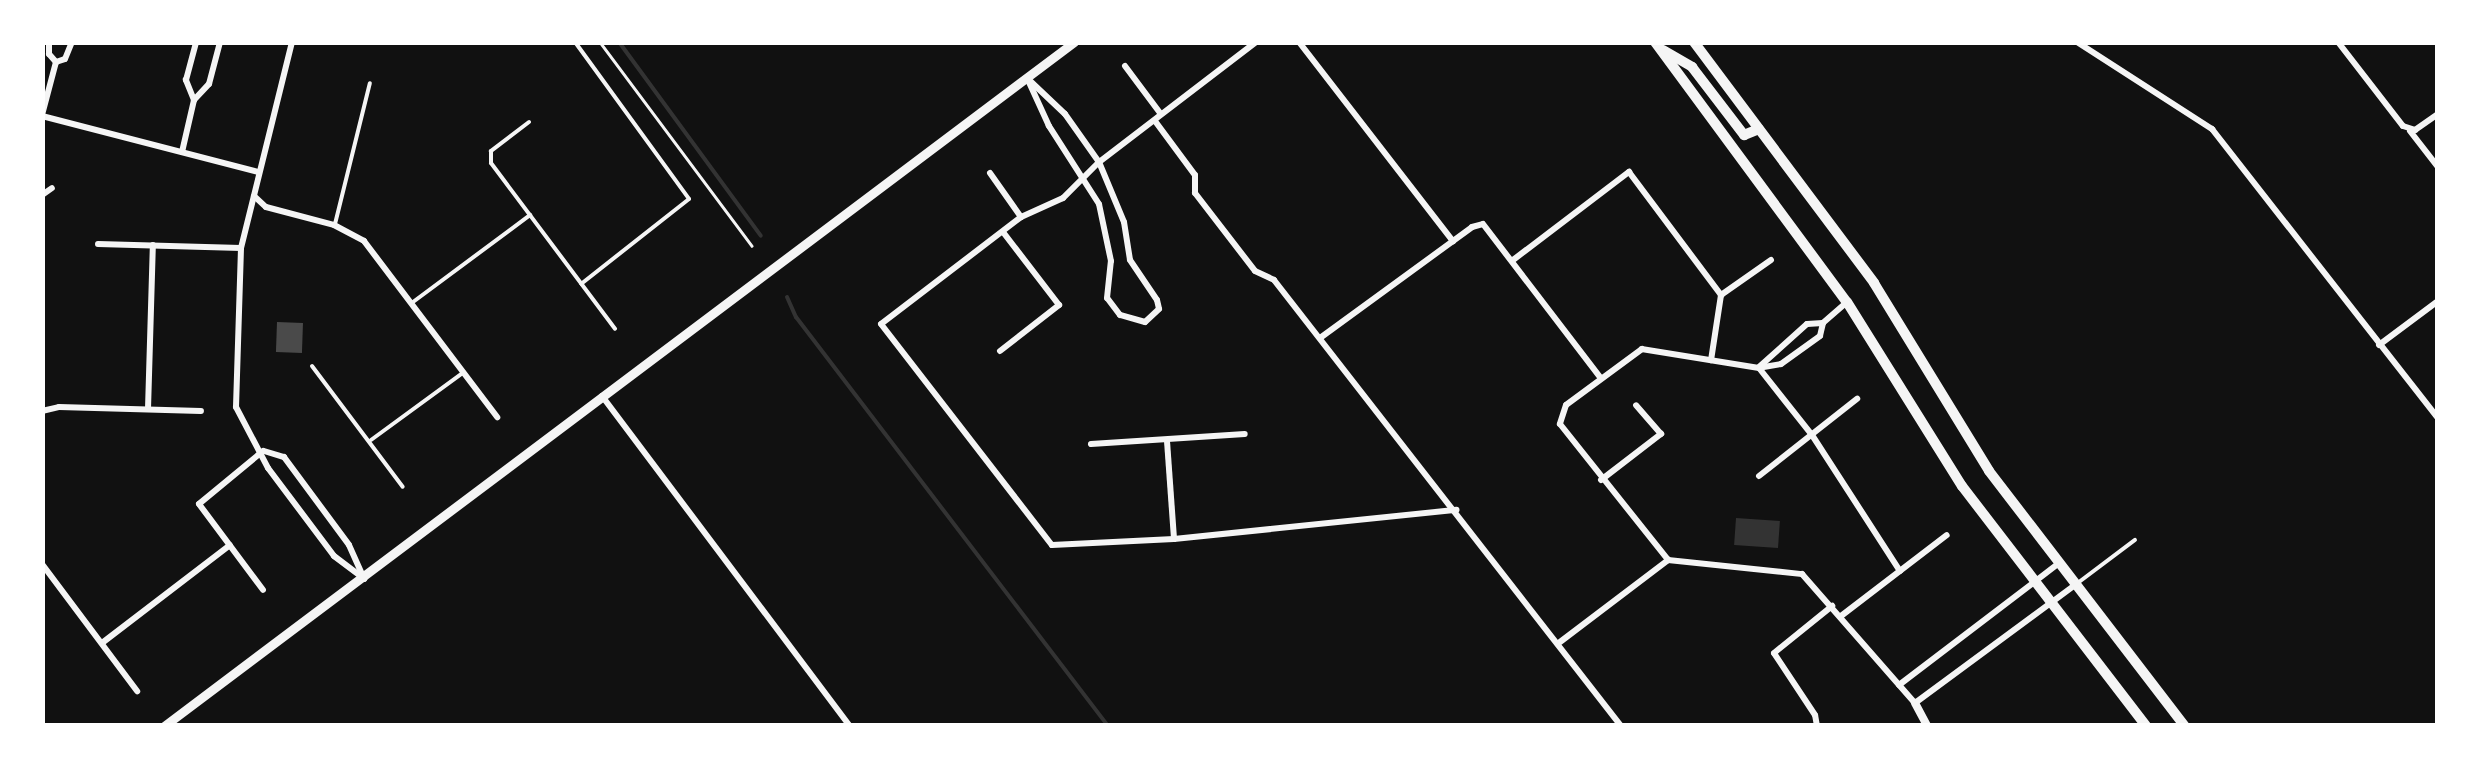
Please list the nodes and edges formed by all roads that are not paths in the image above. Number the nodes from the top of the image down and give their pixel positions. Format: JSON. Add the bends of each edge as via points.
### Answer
{"nodes":[{"id":1,"x":48,"y":42,"type":"edge"},
{"id":2,"x":72,"y":42,"type":"edge"},
{"id":3,"x":196,"y":42,"type":"edge"},
{"id":4,"x":220,"y":42,"type":"edge"},
{"id":5,"x":292,"y":42,"type":"edge"},
{"id":6,"x":574,"y":42,"type":"edge"},
{"id":7,"x":1074,"y":42,"type":"edge"},
{"id":8,"x":1256,"y":42,"type":"edge"},
{"id":9,"x":1300,"y":42,"type":"edge"},
{"id":10,"x":1694,"y":42,"type":"edge"},
{"id":11,"x":2077,"y":42,"type":"edge"},
{"id":12,"x":2338,"y":42,"type":"edge"},
{"id":13,"x":1656,"y":44,"type":"edge"},
{"id":14,"x":56,"y":62,"type":"junction"},
{"id":15,"x":1125,"y":66,"type":"dead end"},
{"id":16,"x":1027,"y":78,"type":"junction"},
{"id":17,"x":370,"y":83,"type":"dead end"},
{"id":18,"x":194,"y":100,"type":"junction"},
{"id":19,"x":2438,"y":114,"type":"edge"},
{"id":20,"x":42,"y":116,"type":"edge"},
{"id":21,"x":1158,"y":117,"type":"junction"},
{"id":22,"x":529,"y":122,"type":"dead end"},
{"id":23,"x":1759,"y":128,"type":"junction"},
{"id":24,"x":2409,"y":130,"type":"junction"},
{"id":25,"x":182,"y":152,"type":"junction"},
{"id":26,"x":1099,"y":162,"type":"junction"},
{"id":27,"x":2438,"y":168,"type":"edge"},
{"id":28,"x":259,"y":172,"type":"junction"},
{"id":29,"x":990,"y":173,"type":"dead end"},
{"id":30,"x":1086,"y":177,"type":"junction"},
{"id":31,"x":52,"y":188,"type":"dead end"},
{"id":32,"x":42,"y":195,"type":"edge"},
{"id":33,"x":254,"y":196,"type":"junction"},
{"id":34,"x":530,"y":216,"type":"junction"},
{"id":35,"x":1021,"y":218,"type":"junction"},
{"id":36,"x":334,"y":225,"type":"junction"},
{"id":37,"x":1003,"y":232,"type":"junction"},
{"id":38,"x":1453,"y":241,"type":"junction"},
{"id":39,"x":98,"y":244,"type":"dead end"},
{"id":40,"x":153,"y":245,"type":"junction"},
{"id":41,"x":241,"y":248,"type":"junction"},
{"id":42,"x":1130,"y":260,"type":"junction"},
{"id":43,"x":1513,"y":260,"type":"junction"},
{"id":44,"x":1771,"y":260,"type":"dead end"},
{"id":45,"x":1111,"y":261,"type":"junction"},
{"id":46,"x":581,"y":284,"type":"junction"},
{"id":47,"x":1721,"y":295,"type":"junction"},
{"id":48,"x":2438,"y":301,"type":"edge"},
{"id":49,"x":1848,"y":302,"type":"junction"},
{"id":50,"x":412,"y":303,"type":"junction"},
{"id":51,"x":1822,"y":323,"type":"junction"},
{"id":52,"x":615,"y":329,"type":"dead end"},
{"id":53,"x":1320,"y":338,"type":"junction"},
{"id":54,"x":2378,"y":346,"type":"junction"},
{"id":55,"x":1000,"y":351,"type":"dead end"},
{"id":56,"x":1711,"y":360,"type":"junction"},
{"id":57,"x":312,"y":366,"type":"dead end"},
{"id":58,"x":1758,"y":368,"type":"junction"},
{"id":59,"x":464,"y":372,"type":"junction"},
{"id":60,"x":1600,"y":377,"type":"junction"},
{"id":61,"x":602,"y":396,"type":"junction"},
{"id":62,"x":1857,"y":399,"type":"dead end"},
{"id":63,"x":1636,"y":405,"type":"dead end"},
{"id":64,"x":148,"y":408,"type":"junction"},
{"id":65,"x":42,"y":411,"type":"edge"},
{"id":66,"x":200,"y":411,"type":"dead end"},
{"id":67,"x":498,"y":417,"type":"dead end"},
{"id":68,"x":2438,"y":418,"type":"edge"},
{"id":69,"x":1245,"y":434,"type":"dead end"},
{"id":70,"x":1812,"y":436,"type":"junction"},
{"id":71,"x":1167,"y":441,"type":"junction"},
{"id":72,"x":369,"y":442,"type":"junction"},
{"id":73,"x":1091,"y":444,"type":"dead end"},
{"id":74,"x":263,"y":451,"type":"junction"},
{"id":75,"x":1759,"y":476,"type":"dead end"},
{"id":76,"x":1601,"y":480,"type":"junction"},
{"id":77,"x":404,"y":487,"type":"dead end"},
{"id":78,"x":1457,"y":510,"type":"junction"},
{"id":79,"x":1947,"y":536,"type":"dead end"},
{"id":80,"x":1174,"y":539,"type":"junction"},
{"id":81,"x":2134,"y":540,"type":"dead end"},
{"id":82,"x":230,"y":546,"type":"junction"},
{"id":83,"x":1668,"y":560,"type":"junction"},
{"id":84,"x":2058,"y":563,"type":"junction"},
{"id":85,"x":42,"y":564,"type":"edge"},
{"id":86,"x":1900,"y":571,"type":"junction"},
{"id":87,"x":364,"y":579,"type":"junction"},
{"id":88,"x":2034,"y":581,"type":"junction"},
{"id":89,"x":2075,"y":585,"type":"junction"},
{"id":90,"x":263,"y":590,"type":"dead end"},
{"id":91,"x":2050,"y":602,"type":"junction"},
{"id":92,"x":1832,"y":606,"type":"junction"},
{"id":93,"x":1841,"y":616,"type":"junction"},
{"id":94,"x":102,"y":642,"type":"junction"},
{"id":95,"x":1560,"y":642,"type":"junction"},
{"id":96,"x":1899,"y":685,"type":"junction"},
{"id":97,"x":137,"y":692,"type":"dead end"},
{"id":98,"x":1914,"y":704,"type":"junction"},
{"id":99,"x":164,"y":726,"type":"edge"},
{"id":100,"x":850,"y":726,"type":"edge"},
{"id":101,"x":1621,"y":726,"type":"edge"},
{"id":102,"x":1817,"y":726,"type":"edge"},
{"id":103,"x":1927,"y":726,"type":"edge"},
{"id":104,"x":2146,"y":726,"type":"edge"},
{"id":105,"x":2185,"y":726,"type":"edge"}],
"edges":[{"from":1,"to":14,"type":"street"},
{"from":2,"to":14,"type":"street"},
{"from":3,"to":18,"type":"street","via":[[186,80]]},
{"from":4,"to":18,"type":"street","via":[[209,84]]},
{"from":5,"to":28,"type":"street"},
{"from":6,"to":46,"type":"lane","via":[[689,200]]},
{"from":7,"to":16,"type":"main road"},
{"from":8,"to":21,"type":"street"},
{"from":9,"to":38,"type":"street"},
{"from":10,"to":23,"type":"main road"},
{"from":11,"to":54,"type":"street","via":[[2212,129]]},
{"from":12,"to":24,"type":"street"},
{"from":13,"to":23,"type":"main road","via":[[1692,67],[1744,135]]},
{"from":13,"to":49,"type":"main road"},
{"from":14,"to":20,"type":"street"},
{"from":15,"to":21,"type":"street"},
{"from":16,"to":26,"type":"street","via":[[1065,114]]},
{"from":16,"to":30,"type":"street","via":[[1049,126]]},
{"from":16,"to":61,"type":"main road"},
{"from":17,"to":36,"type":"lane"},
{"from":18,"to":25,"type":"street"},
{"from":19,"to":24,"type":"street"},
{"from":20,"to":25,"type":"street"},
{"from":21,"to":26,"type":"street"},
{"from":21,"to":53,"type":"street","via":[[1196,174],[1195,193],[1255,272],[1274,280]]},
{"from":22,"to":34,"type":"lane","via":[[489,156]]},
{"from":23,"to":84,"type":"main road","via":[[1874,283],[1960,427]]},
{"from":24,"to":27,"type":"street"},
{"from":25,"to":28,"type":"street"},
{"from":26,"to":30,"type":"street"},
{"from":26,"to":42,"type":"street","via":[[1124,222]]},
{"from":28,"to":33,"type":"street"},
{"from":29,"to":35,"type":"street"},
{"from":30,"to":35,"type":"street"},
{"from":30,"to":45,"type":"street"},
{"from":31,"to":32,"type":"street"},
{"from":33,"to":36,"type":"street","via":[[266,208]]},
{"from":33,"to":41,"type":"street"},
{"from":34,"to":46,"type":"lane"},
{"from":34,"to":50,"type":"lane"},
{"from":35,"to":37,"type":"street"},
{"from":36,"to":50,"type":"street","via":[[372,249]]},
{"from":37,"to":55,"type":"street","via":[[1059,305]]},
{"from":37,"to":80,"type":"street","via":[[881,324],[1052,545]]},
{"from":38,"to":43,"type":"street","via":[[1482,224]]},
{"from":38,"to":53,"type":"street"},
{"from":39,"to":40,"type":"street"},
{"from":40,"to":41,"type":"street"},
{"from":40,"to":64,"type":"street"},
{"from":41,"to":74,"type":"street","via":[[236,408]]},
{"from":42,"to":45,"type":"street"},
{"from":42,"to":45,"type":"street","via":[[1160,309],[1145,322],[1120,316],[1107,298]]},
{"from":43,"to":47,"type":"street","via":[[1629,172]]},
{"from":43,"to":60,"type":"street"},
{"from":44,"to":47,"type":"street"},
{"from":46,"to":52,"type":"lane"},
{"from":47,"to":56,"type":"street"},
{"from":48,"to":54,"type":"street"},
{"from":49,"to":51,"type":"street"},
{"from":49,"to":88,"type":"main road","via":[[1933,444]]},
{"from":50,"to":59,"type":"street"},
{"from":51,"to":58,"type":"street","via":[[1808,324]]},
{"from":51,"to":58,"type":"street","via":[[1820,336],[1782,364]]},
{"from":53,"to":78,"type":"street"},
{"from":54,"to":68,"type":"street"},
{"from":56,"to":58,"type":"street"},
{"from":56,"to":60,"type":"street","via":[[1642,349]]},
{"from":57,"to":72,"type":"lane"},
{"from":58,"to":70,"type":"street"},
{"from":59,"to":67,"type":"street"},
{"from":59,"to":72,"type":"lane"},
{"from":60,"to":76,"type":"street","via":[[1566,405],[1560,424]]},
{"from":61,"to":87,"type":"main road"},
{"from":61,"to":100,"type":"street"},
{"from":62,"to":70,"type":"street"},
{"from":63,"to":76,"type":"street","via":[[1661,434]]},
{"from":64,"to":65,"type":"street"},
{"from":64,"to":66,"type":"street"},
{"from":69,"to":71,"type":"street"},
{"from":70,"to":75,"type":"street"},
{"from":70,"to":86,"type":"street"},
{"from":71,"to":73,"type":"street"},
{"from":71,"to":80,"type":"street"},
{"from":72,"to":77,"type":"lane"},
{"from":74,"to":82,"type":"street","via":[[198,504]]},
{"from":74,"to":87,"type":"street","via":[[268,468],[334,556]]},
{"from":74,"to":87,"type":"street","via":[[284,457],[349,545]]},
{"from":76,"to":83,"type":"street"},
{"from":78,"to":80,"type":"street"},
{"from":78,"to":95,"type":"street"},
{"from":79,"to":86,"type":"street"},
{"from":81,"to":89,"type":"lane"},
{"from":82,"to":90,"type":"street"},
{"from":82,"to":94,"type":"street"},
{"from":83,"to":92,"type":"street","via":[[1802,574]]},
{"from":83,"to":95,"type":"street"},
{"from":84,"to":88,"type":"street"},
{"from":84,"to":89,"type":"main road"},
{"from":85,"to":94,"type":"street"},
{"from":86,"to":93,"type":"street"},
{"from":87,"to":99,"type":"main road"},
{"from":88,"to":91,"type":"main road"},
{"from":88,"to":96,"type":"street"},
{"from":89,"to":91,"type":"street"},
{"from":89,"to":105,"type":"main road"},
{"from":91,"to":98,"type":"street"},
{"from":91,"to":104,"type":"main road"},
{"from":92,"to":93,"type":"street"},
{"from":92,"to":102,"type":"street","via":[[1774,653]]},
{"from":93,"to":96,"type":"street"},
{"from":94,"to":97,"type":"street"},
{"from":95,"to":101,"type":"street"},
{"from":96,"to":98,"type":"street"},
{"from":98,"to":103,"type":"street"}]}
